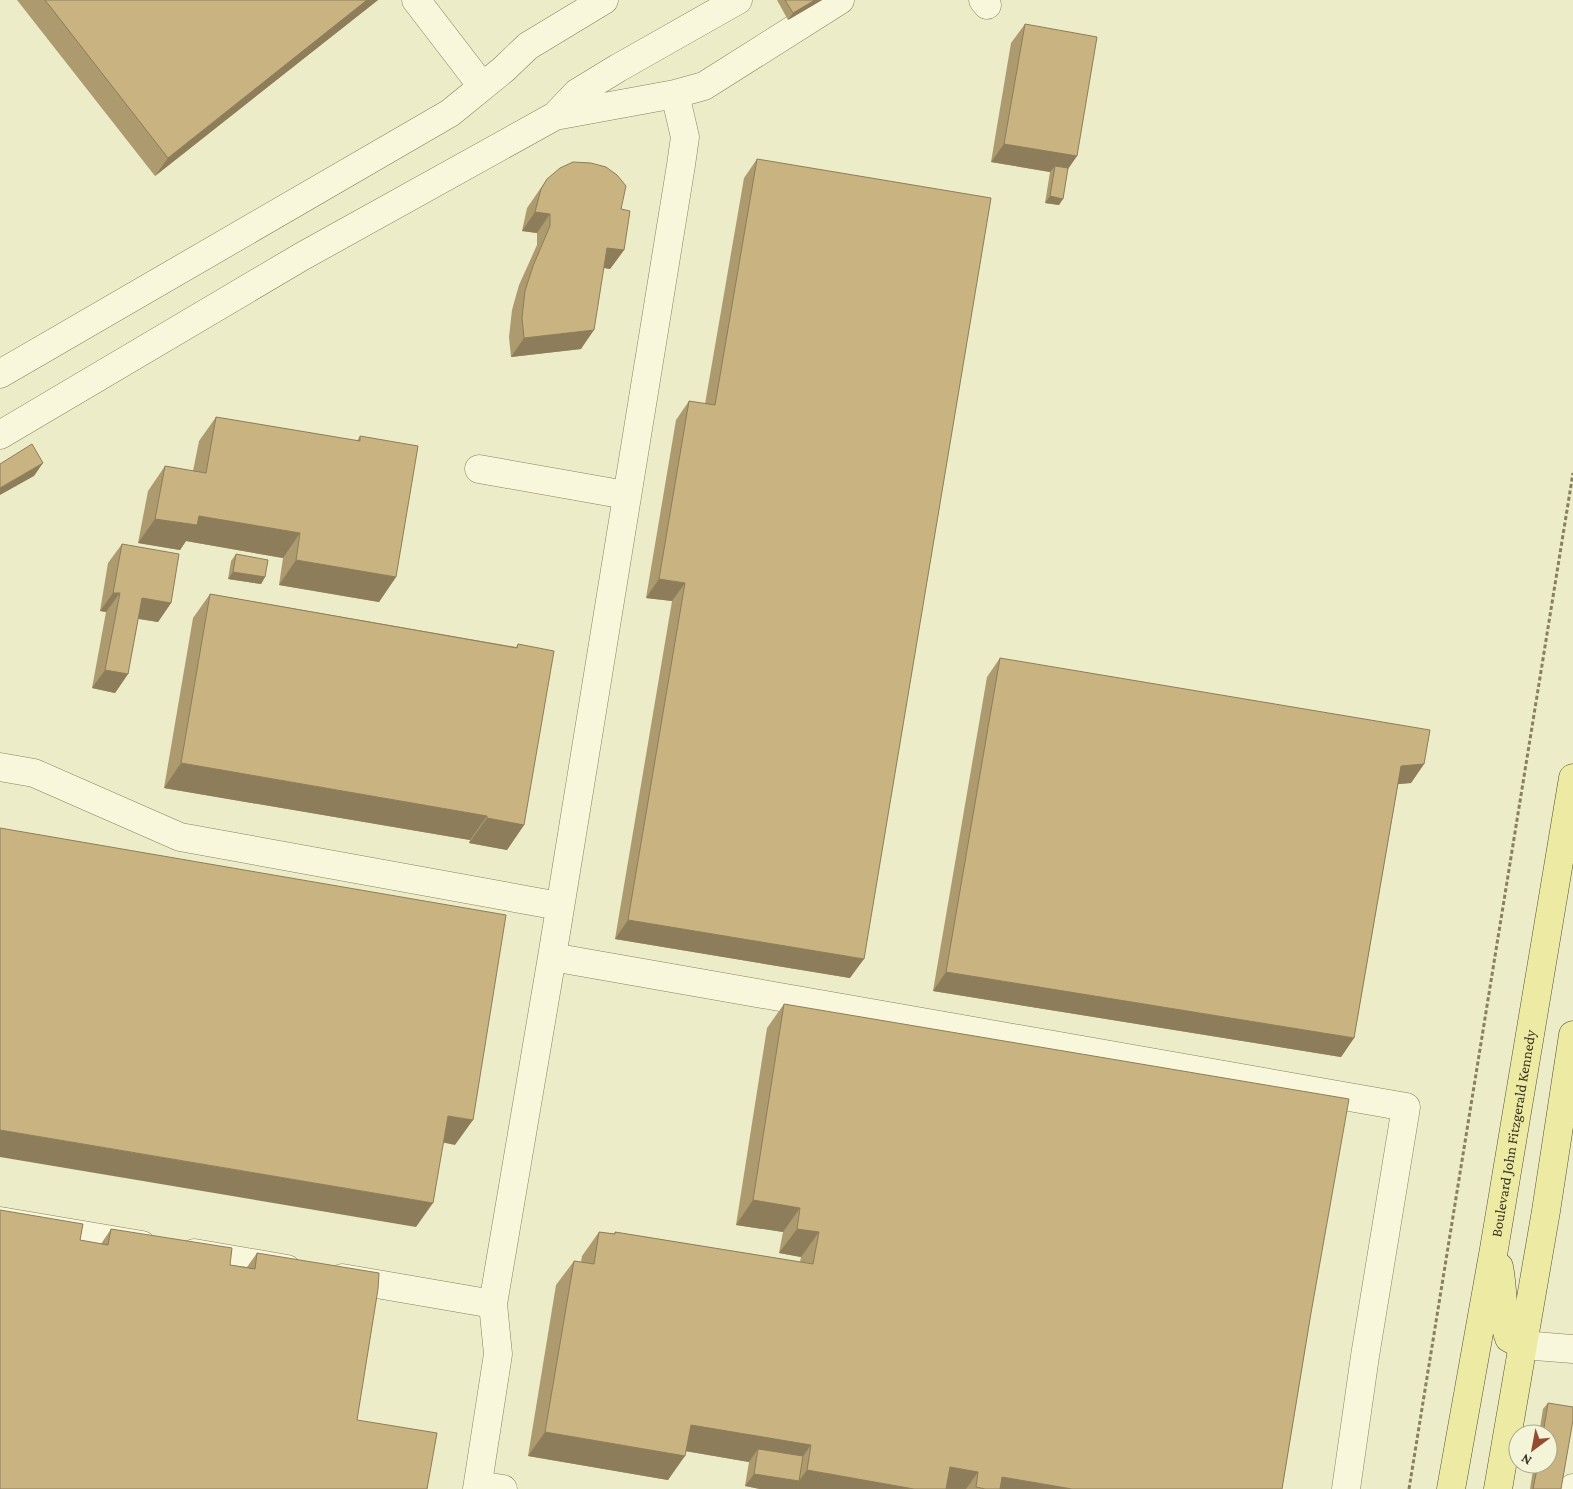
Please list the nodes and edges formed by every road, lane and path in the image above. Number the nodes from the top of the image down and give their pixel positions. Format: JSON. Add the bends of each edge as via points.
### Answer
{"nodes":[{"id":1,"x":416,"y":0,"type":"edge"},
{"id":2,"x":604,"y":0,"type":"edge"},
{"id":3,"x":738,"y":0,"type":"edge"},
{"id":4,"x":835,"y":3,"type":"edge"},
{"id":5,"x":482,"y":86,"type":"junction"},
{"id":6,"x":674,"y":94,"type":"junction"},
{"id":7,"x":555,"y":116,"type":"junction"},
{"id":8,"x":0,"y":374,"type":"edge"},
{"id":9,"x":0,"y":434,"type":"edge"},
{"id":10,"x":479,"y":469,"type":"dead end"},
{"id":11,"x":1573,"y":472,"type":"edge"},
{"id":12,"x":626,"y":495,"type":"junction"},
{"id":13,"x":0,"y":767,"type":"edge"},
{"id":14,"x":1573,"y":778,"type":"edge"},
{"id":15,"x":560,"y":906,"type":"junction"},
{"id":16,"x":552,"y":957,"type":"junction"},
{"id":17,"x":1573,"y":1036,"type":"edge"},
{"id":18,"x":0,"y":1221,"type":"edge"},
{"id":19,"x":1494,"y":1249,"type":"junction"},
{"id":20,"x":493,"y":1304,"type":"junction"},
{"id":21,"x":1522,"y":1345,"type":"junction"},
{"id":22,"x":1573,"y":1349,"type":"edge"},
{"id":23,"x":486,"y":1488,"type":"edge"},
{"id":24,"x":1346,"y":1489,"type":"edge"},
{"id":25,"x":1409,"y":1489,"type":"edge"},
{"id":26,"x":1451,"y":1489,"type":"edge"},
{"id":27,"x":1498,"y":1489,"type":"edge"}],
"edges":[{"from":1,"to":5,"type":"street"},
{"from":2,"to":5,"type":"street","via":[[528,46]]},
{"from":3,"to":7,"type":"street","via":[[577,93]]},
{"from":4,"to":6,"type":"street","via":[[704,86]]},
{"from":5,"to":8,"type":"street","via":[[450,112]]},
{"from":6,"to":7,"type":"street"},
{"from":6,"to":12,"type":"street","via":[[685,137]]},
{"from":7,"to":9,"type":"street","via":[[302,258]]},
{"from":10,"to":12,"type":"street"},
{"from":11,"to":25,"type":"path"},
{"from":12,"to":15,"type":"street"},
{"from":13,"to":15,"type":"street","via":[[34,773],[180,838]]},
{"from":14,"to":19,"type":"main road","name":"Boulevard John Fitzgerald Kennedy"},
{"from":15,"to":16,"type":"street"},
{"from":16,"to":20,"type":"street"},
{"from":16,"to":24,"type":"street","via":[[1406,1107]]},
{"from":17,"to":21,"type":"main road"},
{"from":18,"to":20,"type":"street"},
{"from":19,"to":21,"type":"main road","via":[[1503,1284],[1504,1326],[1509,1338]]},
{"from":19,"to":26,"type":"main road","name":"Boulevard John Fitzgerald Kennedy"},
{"from":20,"to":23,"type":"street","via":[[498,1354]]},
{"from":21,"to":22,"type":"street"},
{"from":21,"to":27,"type":"main road"}]}
